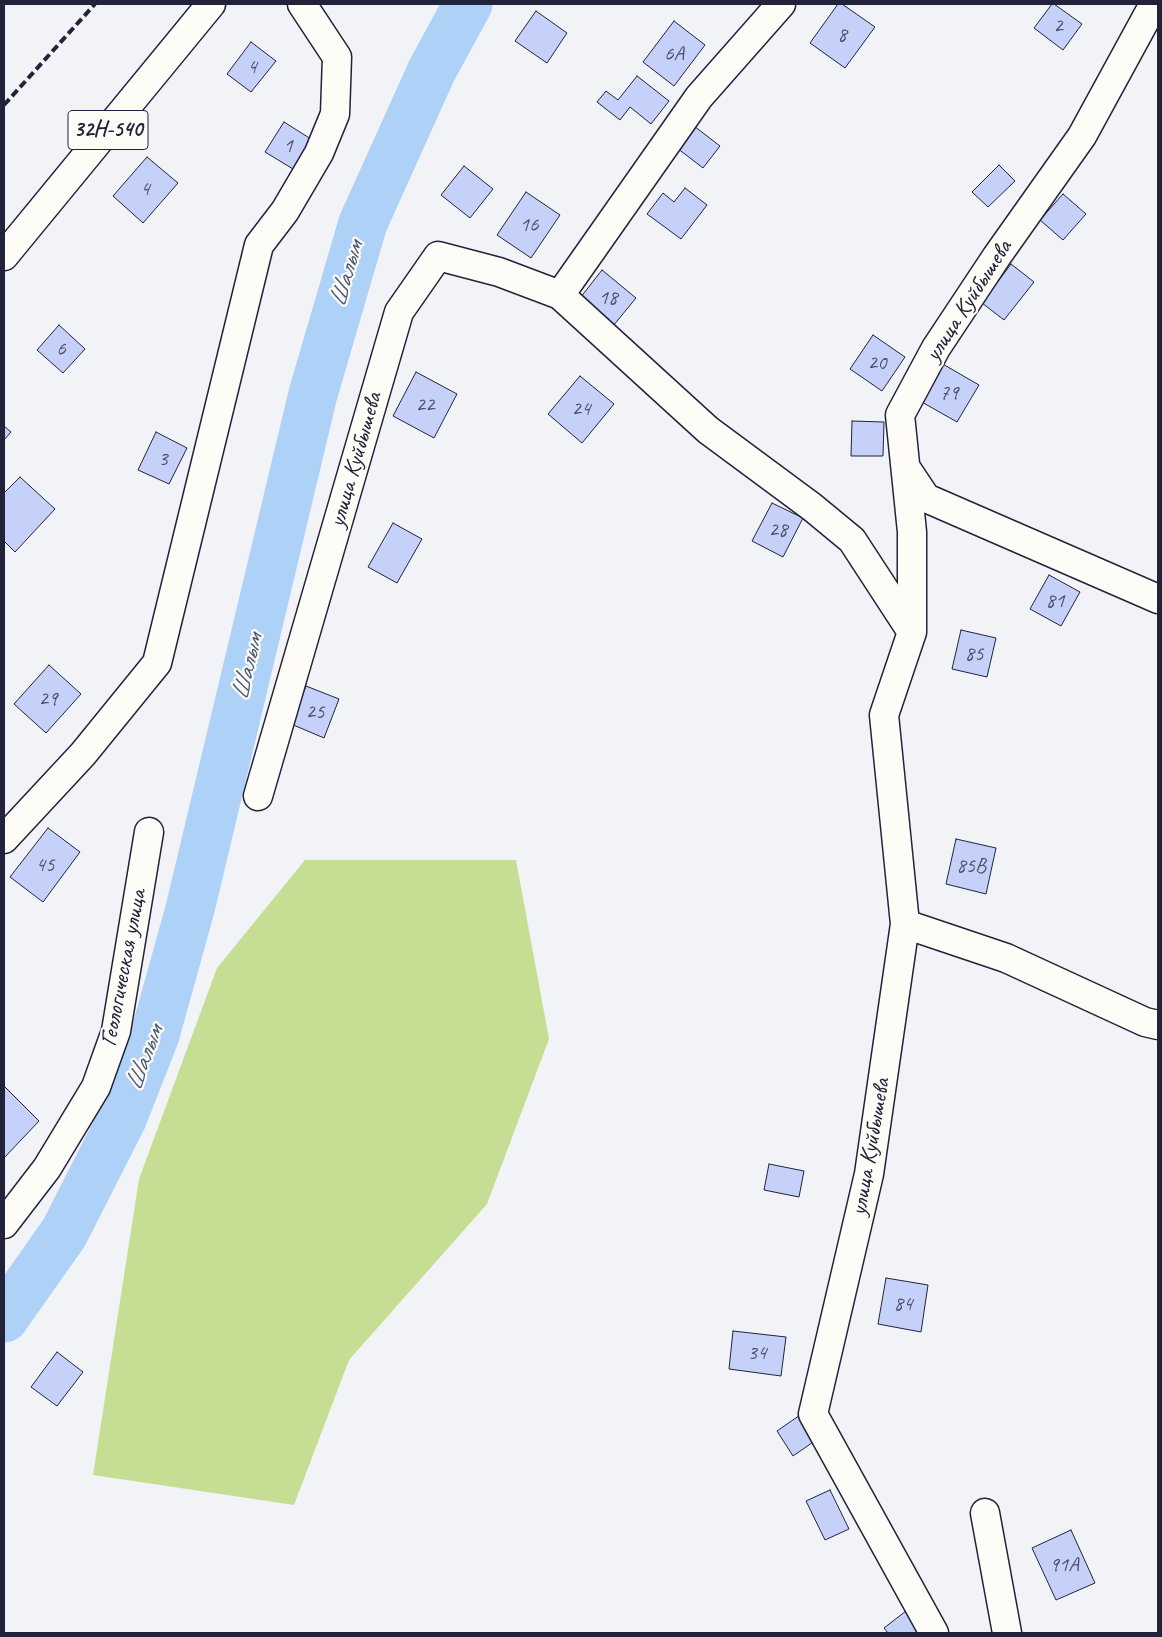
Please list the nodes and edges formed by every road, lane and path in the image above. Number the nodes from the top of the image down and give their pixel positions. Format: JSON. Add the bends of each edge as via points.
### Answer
{"nodes":[{"id":1,"x":211,"y":4,"type":"edge"},
{"id":2,"x":302,"y":4,"type":"edge"},
{"id":3,"x":781,"y":4,"type":"edge"},
{"id":4,"x":1154,"y":4,"type":"edge"},
{"id":5,"x":4,"y":256,"type":"edge"},
{"id":6,"x":560,"y":295,"type":"junction"},
{"id":7,"x":905,"y":467,"type":"junction"},
{"id":8,"x":1158,"y":599,"type":"edge"},
{"id":9,"x":912,"y":632,"type":"junction"},
{"id":10,"x":258,"y":796,"type":"dead end"},
{"id":11,"x":149,"y":832,"type":"dead end"},
{"id":12,"x":5,"y":836,"type":"edge"},
{"id":13,"x":905,"y":924,"type":"junction"},
{"id":14,"x":1158,"y":1025,"type":"edge"},
{"id":15,"x":4,"y":1224,"type":"edge"},
{"id":16,"x":985,"y":1513,"type":"dead end"},
{"id":17,"x":934,"y":1633,"type":"edge"},
{"id":18,"x":1007,"y":1633,"type":"edge"}],
"edges":[{"from":1,"to":5,"type":"street","number":"32Н-540"},
{"from":2,"to":12,"type":"street","via":[[337,57],[335,114],[314,162],[285,211],[259,245],[157,663],[83,754]]},
{"from":3,"to":6,"type":"street","via":[[699,97]]},
{"from":4,"to":7,"type":"street","name":"улица Куйбышева","via":[[1082,136],[936,348],[900,415]]},
{"from":6,"to":9,"type":"street","name":"улица Куйбышева","via":[[708,430],[852,540]]},
{"from":6,"to":10,"type":"street","name":"улица Куйбышева","via":[[499,272],[438,256],[399,312]]},
{"from":7,"to":8,"type":"street","via":[[926,498]]},
{"from":7,"to":9,"type":"street","name":"улица Куйбышева","via":[[912,532]]},
{"from":9,"to":13,"type":"street","name":"улица Куйбышева","via":[[884,715]]},
{"from":11,"to":15,"type":"street","name":"Геологическая улица","via":[[116,1031],[96,1087],[47,1168]]},
{"from":13,"to":14,"type":"street","via":[[1006,958],[1144,1022]]},
{"from":13,"to":17,"type":"street","name":"улица Куйбышева","via":[[869,1174],[813,1414]]},
{"from":16,"to":18,"type":"street"}]}
